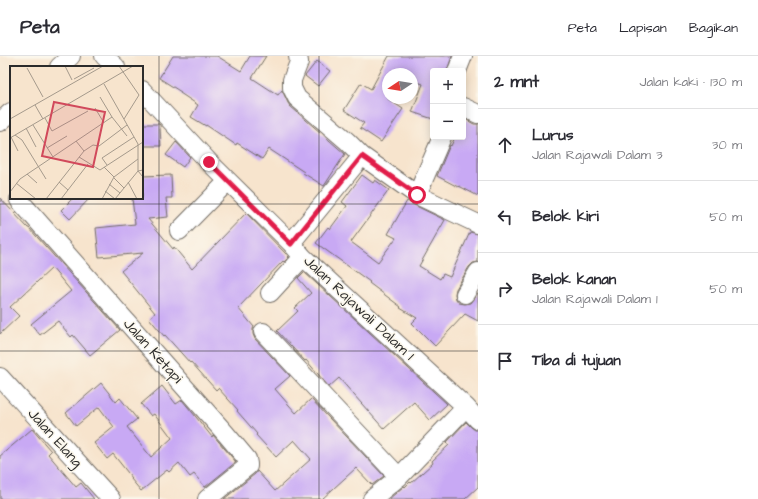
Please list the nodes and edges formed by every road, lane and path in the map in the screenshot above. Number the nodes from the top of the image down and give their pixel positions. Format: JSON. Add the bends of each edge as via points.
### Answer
{"nodes":[{"id":1,"x":71,"y":56,"type":"edge"},
{"id":2,"x":104,"y":56,"type":"edge"},
{"id":3,"x":298,"y":56,"type":"edge"},
{"id":4,"x":463,"y":56,"type":"edge"},
{"id":5,"x":60,"y":66,"type":"edge"},
{"id":6,"x":115,"y":66,"type":"edge"},
{"id":7,"x":458,"y":68,"type":"edge"},
{"id":8,"x":143,"y":91,"type":"edge"},
{"id":9,"x":466,"y":108,"type":"edge"},
{"id":10,"x":10,"y":113,"type":"edge"},
{"id":11,"x":478,"y":114,"type":"edge"},
{"id":12,"x":0,"y":122,"type":"edge"},
{"id":13,"x":441,"y":140,"type":"edge"},
{"id":14,"x":362,"y":156,"type":"junction"},
{"id":15,"x":228,"y":181,"type":"junction"},
{"id":16,"x":417,"y":195,"type":"junction"},
{"id":17,"x":19,"y":200,"type":"dead end"},
{"id":18,"x":478,"y":224,"type":"edge"},
{"id":19,"x":179,"y":231,"type":"dead end"},
{"id":20,"x":291,"y":244,"type":"junction"},
{"id":21,"x":303,"y":257,"type":"junction"},
{"id":22,"x":478,"y":272,"type":"edge"},
{"id":23,"x":270,"y":293,"type":"dead end"},
{"id":24,"x":465,"y":294,"type":"dead end"},
{"id":25,"x":263,"y":332,"type":"dead end"},
{"id":26,"x":0,"y":377,"type":"edge"},
{"id":27,"x":466,"y":407,"type":"junction"},
{"id":28,"x":478,"y":420,"type":"edge"},
{"id":29,"x":399,"y":477,"type":"junction"},
{"id":30,"x":110,"y":499,"type":"edge"},
{"id":31,"x":207,"y":499,"type":"edge"},
{"id":32,"x":372,"y":499,"type":"edge"}],
"edges":[{"from":1,"to":5,"type":"street"},
{"from":2,"to":6,"type":"street"},
{"from":3,"to":14,"type":"street","via":[[299,62],[292,80],[295,95]]},
{"from":4,"to":7,"type":"street"},
{"from":8,"to":15,"type":"street","name":"Jalan Rajawali Dalam 1"},
{"from":9,"to":11,"type":"street"},
{"from":10,"to":12,"type":"street"},
{"from":13,"to":16,"type":"street"},
{"from":14,"to":16,"type":"street"},
{"from":14,"to":20,"type":"street"},
{"from":15,"to":19,"type":"street"},
{"from":15,"to":20,"type":"street","name":"Jalan Rajawali Dalam 1"},
{"from":16,"to":18,"type":"street"},
{"from":17,"to":31,"type":"street","name":"Jalan Ketapi","via":[[247,459],[248,466]]},
{"from":20,"to":21,"type":"street","name":"Jalan Rajawali Dalam 1"},
{"from":21,"to":23,"type":"street"},
{"from":21,"to":27,"type":"street","name":"Jalan Rajawali Dalam 1"},
{"from":22,"to":24,"type":"street"},
{"from":25,"to":29,"type":"street"},
{"from":26,"to":30,"type":"street","name":"Jalan Elang"},
{"from":27,"to":28,"type":"street","name":"Jalan Rajawali Dalam 1"},
{"from":27,"to":29,"type":"street"},
{"from":29,"to":32,"type":"street"}]}
